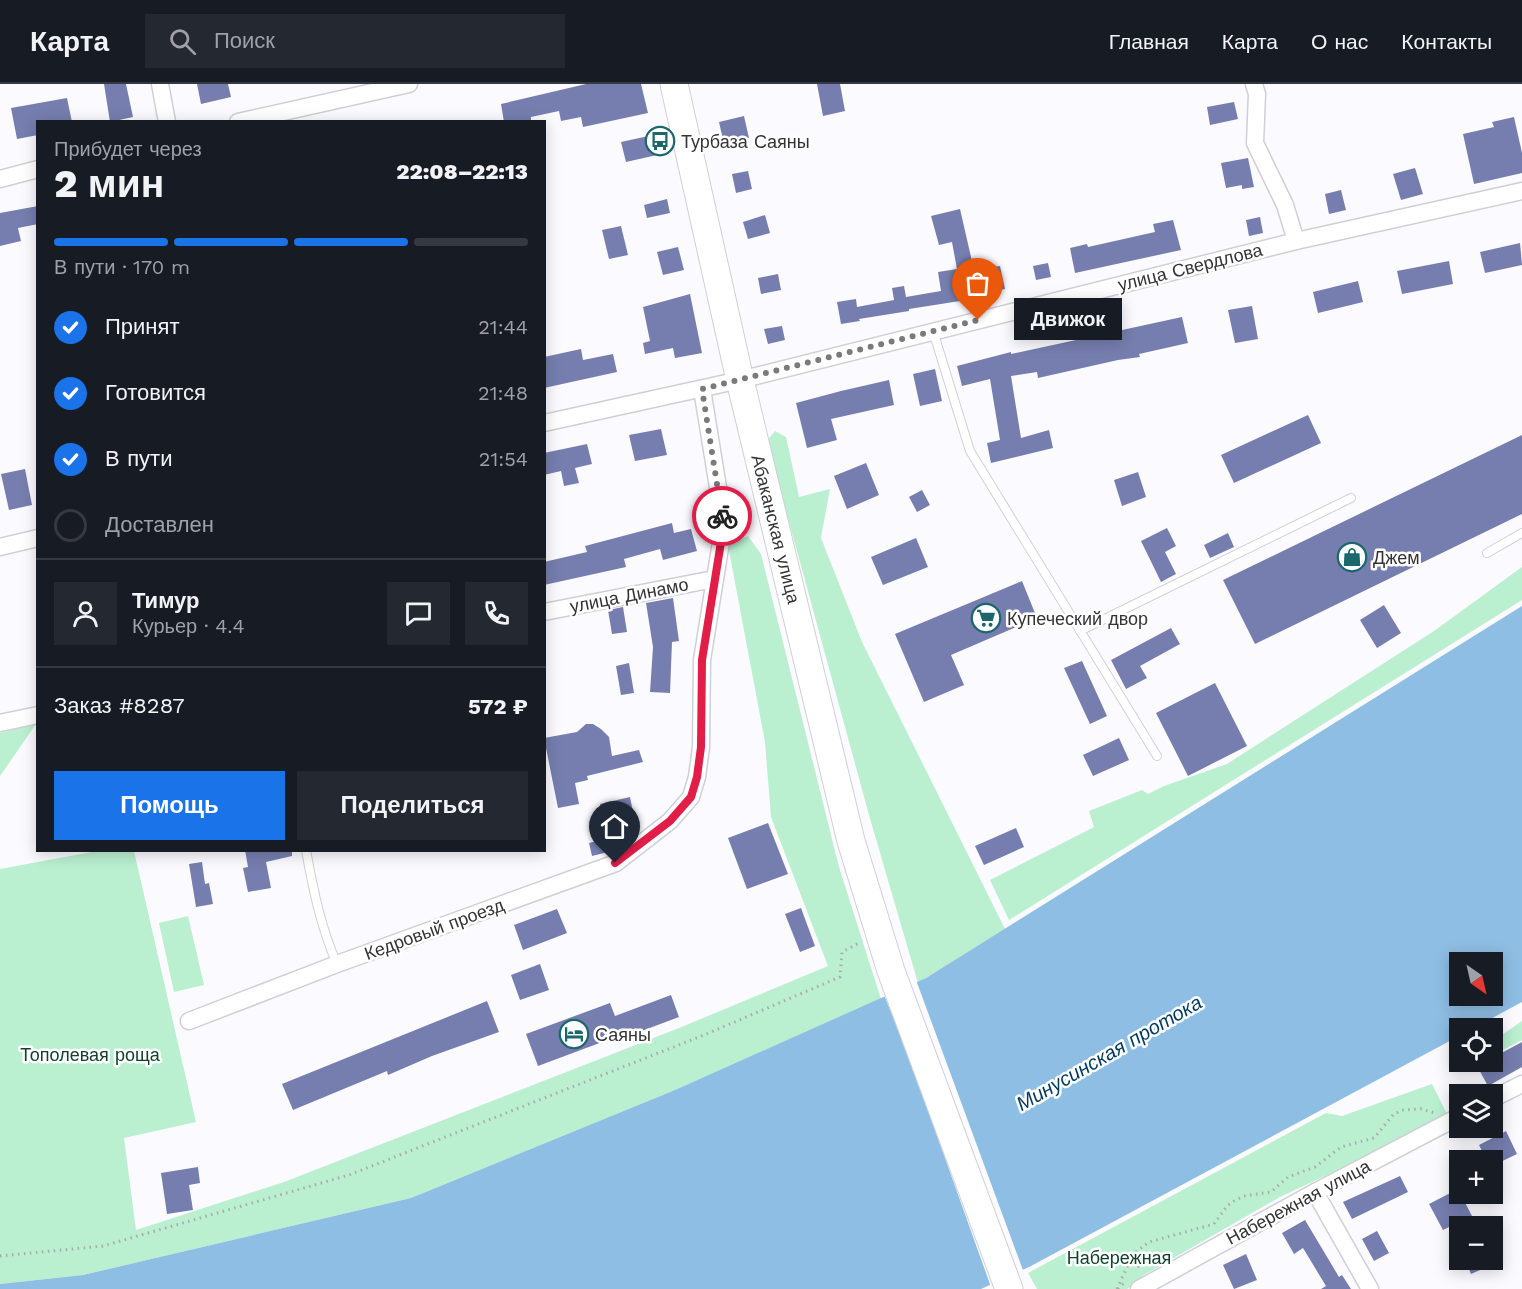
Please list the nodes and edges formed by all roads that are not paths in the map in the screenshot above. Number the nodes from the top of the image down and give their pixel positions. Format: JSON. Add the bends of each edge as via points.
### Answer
{"nodes":[{"id":1,"x":160,"y":84,"type":"edge"},
{"id":2,"x":410,"y":84,"type":"edge"},
{"id":3,"x":674,"y":84,"type":"edge"},
{"id":4,"x":1254,"y":84,"type":"edge"},
{"id":5,"x":167,"y":120,"type":"edge"},
{"id":6,"x":247,"y":120,"type":"edge"},
{"id":7,"x":36,"y":170,"type":"edge"},
{"id":8,"x":0,"y":179,"type":"edge"},
{"id":9,"x":1522,"y":191,"type":"edge"},
{"id":10,"x":1296,"y":241,"type":"junction"},
{"id":11,"x":933,"y":331,"type":"junction"},
{"id":12,"x":740,"y":380,"type":"junction"},
{"id":13,"x":702,"y":389,"type":"junction"},
{"id":14,"x":546,"y":423,"type":"edge"},
{"id":15,"x":1351,"y":498,"type":"dead end"},
{"id":16,"x":1522,"y":533,"type":"edge"},
{"id":17,"x":36,"y":538,"type":"edge"},
{"id":18,"x":0,"y":547,"type":"edge"},
{"id":19,"x":1487,"y":553,"type":"dead end"},
{"id":20,"x":714,"y":579,"type":"junction"},
{"id":21,"x":546,"y":612,"type":"edge"},
{"id":22,"x":1080,"y":631,"type":"junction"},
{"id":23,"x":36,"y":715,"type":"edge"},
{"id":24,"x":0,"y":723,"type":"edge"},
{"id":25,"x":1156,"y":756,"type":"dead end"},
{"id":26,"x":306,"y":852,"type":"edge"},
{"id":27,"x":337,"y":963,"type":"junction"},
{"id":28,"x":189,"y":1022,"type":"dead end"},
{"id":29,"x":1522,"y":1084,"type":"edge"},
{"id":30,"x":1503,"y":1094,"type":"edge"},
{"id":31,"x":1449,"y":1122,"type":"edge"},
{"id":32,"x":1316,"y":1192,"type":"junction"},
{"id":33,"x":1132,"y":1283,"type":"edge"},
{"id":34,"x":1009,"y":1289,"type":"edge"},
{"id":35,"x":1370,"y":1289,"type":"edge"}],
"edges":[{"from":1,"to":5,"type":"street"},
{"from":2,"to":6,"type":"street"},
{"from":3,"to":12,"type":"main road","name":"Абаканская улица"},
{"from":4,"to":10,"type":"street","via":[[1255,143],[1285,205]]},
{"from":7,"to":8,"type":"street"},
{"from":9,"to":10,"type":"street","name":"улица Свердлова"},
{"from":10,"to":11,"type":"street","name":"улица Свердлова"},
{"from":11,"to":12,"type":"street","name":"улица Свердлова"},
{"from":11,"to":22,"type":"lane","via":[[970,451]]},
{"from":12,"to":13,"type":"street","name":"улица Свердлова"},
{"from":12,"to":34,"type":"main road","name":"Абаканская улица","via":[[851,841],[891,971]]},
{"from":13,"to":14,"type":"street","name":"улица Свердлова"},
{"from":13,"to":20,"type":"street","via":[[723,518]]},
{"from":15,"to":22,"type":"lane"},
{"from":16,"to":19,"type":"lane"},
{"from":17,"to":18,"type":"street"},
{"from":20,"to":21,"type":"street","name":"улица Динамо"},
{"from":20,"to":27,"type":"street","name":"Кедровый проезд","via":[[702,660],[697,777],[691,797],[670,821],[615,863]]},
{"from":22,"to":25,"type":"lane"},
{"from":23,"to":24,"type":"street"},
{"from":26,"to":27,"type":"lane","via":[[319,910]]},
{"from":27,"to":28,"type":"street","name":"Кедровый проезд"},
{"from":29,"to":30,"type":"street"},
{"from":31,"to":32,"type":"street","name":"Набережная улица"},
{"from":32,"to":33,"type":"street","name":"Набережная улица"},
{"from":32,"to":35,"type":"street"}]}
